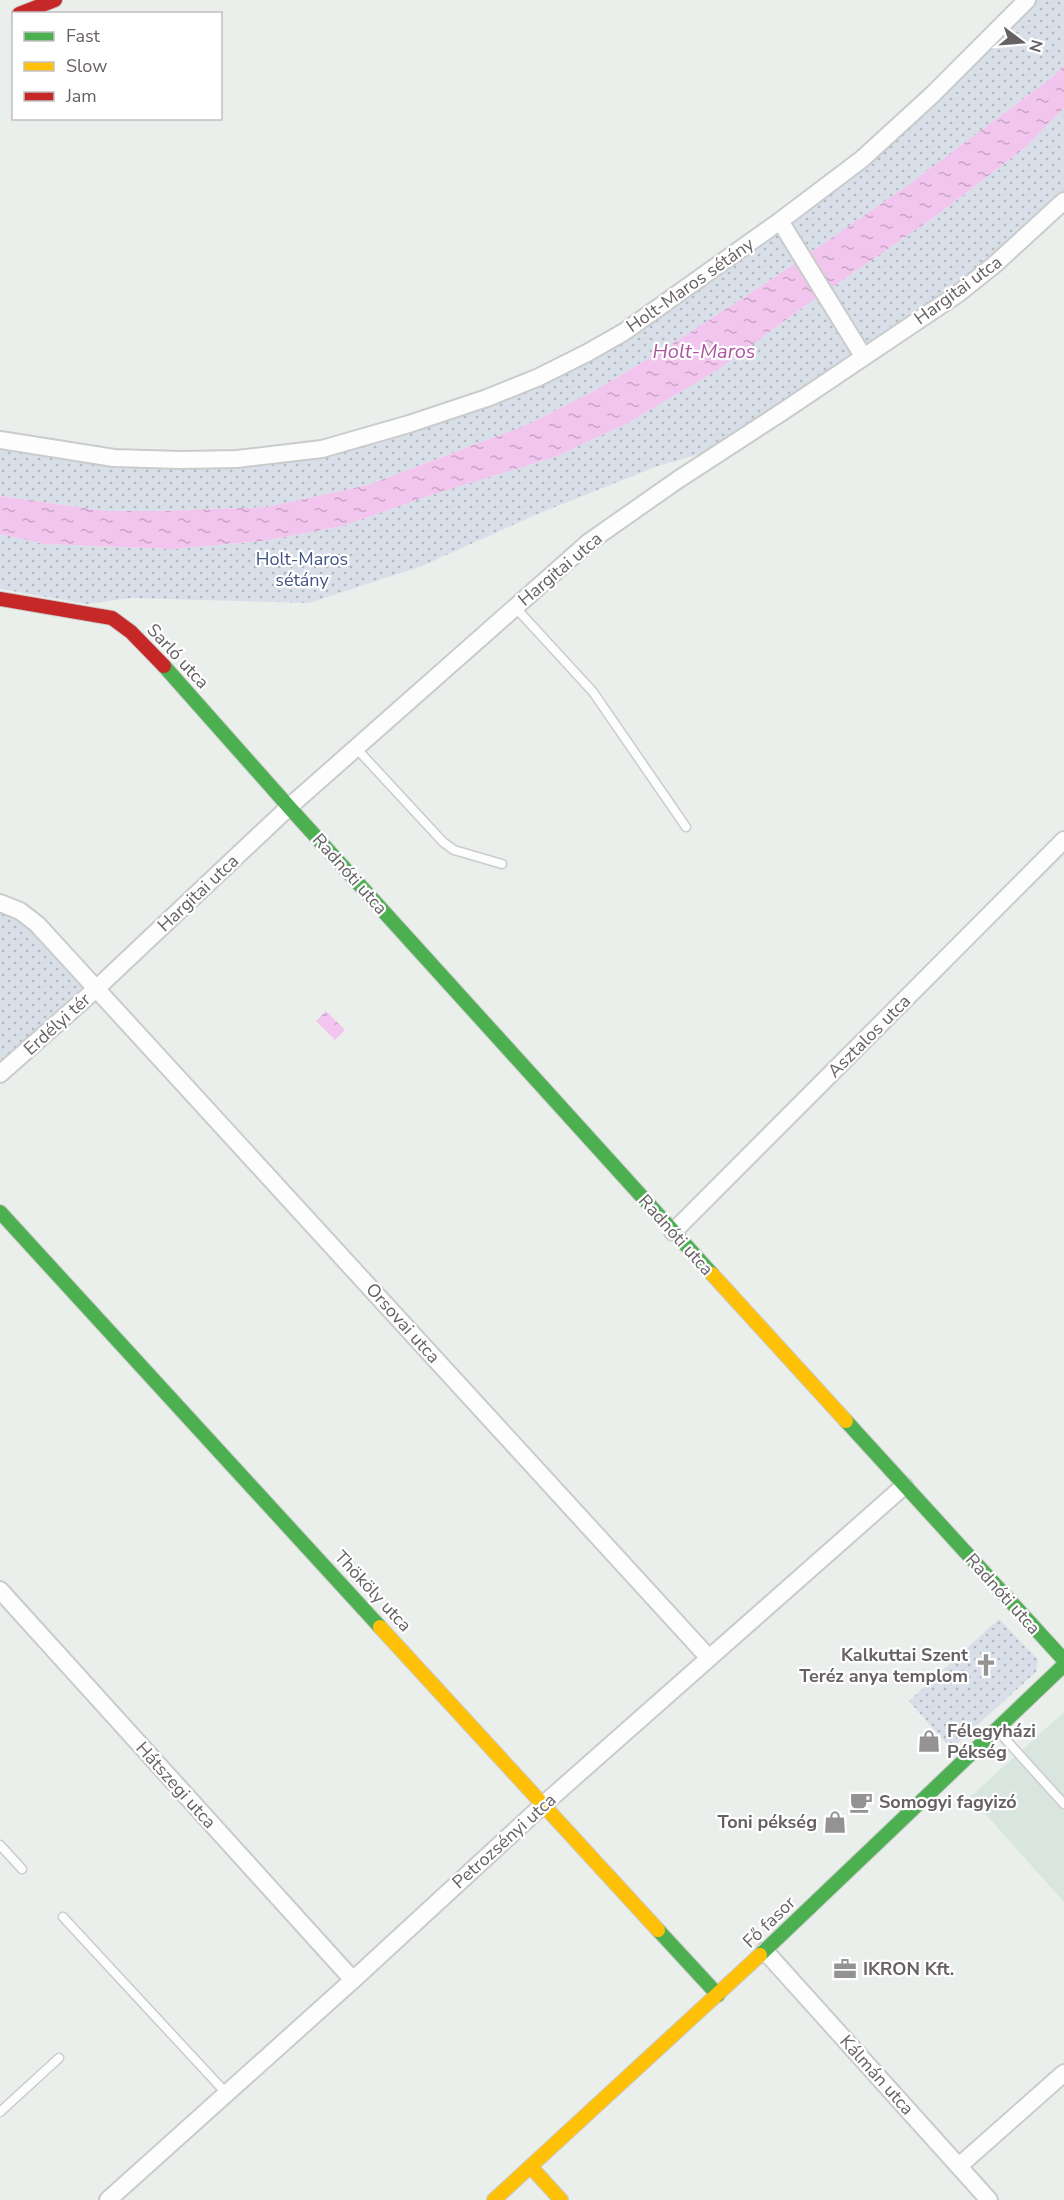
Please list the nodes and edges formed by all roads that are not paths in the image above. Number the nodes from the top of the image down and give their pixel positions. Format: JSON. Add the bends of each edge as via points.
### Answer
{"nodes":[{"id":1,"x":55,"y":0,"type":"edge"},
{"id":2,"x":1027,"y":0,"type":"edge"},
{"id":3,"x":24,"y":12,"type":"edge"},
{"id":4,"x":1064,"y":201,"type":"edge"},
{"id":5,"x":780,"y":221,"type":"junction"},
{"id":6,"x":863,"y":356,"type":"junction"},
{"id":7,"x":0,"y":440,"type":"edge"},
{"id":8,"x":0,"y":599,"type":"edge"},
{"id":9,"x":516,"y":607,"type":"junction"},
{"id":10,"x":356,"y":748,"type":"junction"},
{"id":11,"x":290,"y":807,"type":"junction"},
{"id":12,"x":686,"y":828,"type":"dead end"},
{"id":13,"x":1064,"y":840,"type":"edge"},
{"id":14,"x":502,"y":864,"type":"dead end"},
{"id":15,"x":0,"y":903,"type":"edge"},
{"id":16,"x":97,"y":988,"type":"junction"},
{"id":17,"x":0,"y":1074,"type":"edge"},
{"id":18,"x":0,"y":1212,"type":"edge"},
{"id":19,"x":674,"y":1232,"type":"junction"},
{"id":20,"x":904,"y":1486,"type":"junction"},
{"id":21,"x":0,"y":1590,"type":"edge"},
{"id":22,"x":709,"y":1658,"type":"junction"},
{"id":23,"x":1063,"y":1667,"type":"edge"},
{"id":24,"x":997,"y":1730,"type":"junction"},
{"id":25,"x":544,"y":1804,"type":"junction"},
{"id":26,"x":1064,"y":1804,"type":"edge"},
{"id":27,"x":0,"y":1845,"type":"edge"},
{"id":28,"x":22,"y":1869,"type":"dead end"},
{"id":29,"x":63,"y":1917,"type":"dead end"},
{"id":30,"x":765,"y":1951,"type":"junction"},
{"id":31,"x":353,"y":1980,"type":"junction"},
{"id":32,"x":718,"y":1995,"type":"junction"},
{"id":33,"x":59,"y":2058,"type":"dead end"},
{"id":34,"x":1064,"y":2073,"type":"edge"},
{"id":35,"x":227,"y":2094,"type":"junction"},
{"id":36,"x":0,"y":2112,"type":"edge"},
{"id":37,"x":959,"y":2166,"type":"junction"},
{"id":38,"x":531,"y":2167,"type":"junction"},
{"id":39,"x":108,"y":2200,"type":"edge"},
{"id":40,"x":494,"y":2200,"type":"edge"},
{"id":41,"x":561,"y":2200,"type":"edge"},
{"id":42,"x":989,"y":2200,"type":"edge"}],
"edges":[{"from":1,"to":3,"type":"street"},
{"from":2,"to":5,"type":"street","name":"Holt-Maros sétány","via":[[862,159]]},
{"from":4,"to":6,"type":"street","name":"Hargitai utca","via":[[994,266]]},
{"from":5,"to":6,"type":"street"},
{"from":5,"to":7,"type":"street","name":"Holt-Maros sétány","via":[[587,354],[486,398],[409,424],[322,448],[237,459],[114,458]]},
{"from":6,"to":9,"type":"street","name":"Hargitai utca","via":[[589,542]]},
{"from":8,"to":11,"type":"street","name":"Sarló utca","via":[[112,618],[160,661]]},
{"from":9,"to":10,"type":"street","name":"Hargitai utca"},
{"from":9,"to":12,"type":"lane","via":[[592,692]]},
{"from":10,"to":11,"type":"street","name":"Hargitai utca"},
{"from":10,"to":14,"type":"lane","via":[[443,842],[454,850]]},
{"from":11,"to":16,"type":"street","name":"Hargitai utca"},
{"from":11,"to":19,"type":"street","name":"Radnóti utca"},
{"from":13,"to":19,"type":"street","name":"Asztalos utca"},
{"from":15,"to":16,"type":"street","name":"Erdélyi tér","via":[[37,924]]},
{"from":16,"to":17,"type":"street","name":"Erdélyi tér"},
{"from":16,"to":22,"type":"street","name":"Orsovai utca"},
{"from":18,"to":25,"type":"street","name":"Thököly utca"},
{"from":19,"to":20,"type":"street","name":"Radnóti utca"},
{"from":20,"to":22,"type":"street","name":"Petrozsényi utca"},
{"from":20,"to":23,"type":"street","name":"Radnóti utca"},
{"from":21,"to":31,"type":"street","name":"Hátszegi utca"},
{"from":22,"to":25,"type":"street","name":"Petrozsényi utca"},
{"from":23,"to":24,"type":"street","name":"Fő fasor"},
{"from":24,"to":26,"type":"lane"},
{"from":24,"to":30,"type":"street","name":"Fő fasor"},
{"from":25,"to":31,"type":"street","name":"Petrozsényi utca"},
{"from":25,"to":32,"type":"street","name":"Thököly utca"},
{"from":27,"to":28,"type":"lane"},
{"from":29,"to":35,"type":"lane"},
{"from":30,"to":32,"type":"street","name":"Fő fasor"},
{"from":30,"to":37,"type":"street","name":"Kálmán utca"},
{"from":31,"to":35,"type":"street","name":"Petrozsényi utca"},
{"from":32,"to":38,"type":"street","name":"Fő fasor"},
{"from":33,"to":36,"type":"lane"},
{"from":34,"to":37,"type":"street"},
{"from":35,"to":39,"type":"street","name":"Petrozsényi utca"},
{"from":37,"to":42,"type":"street","name":"Kálmán utca"},
{"from":38,"to":40,"type":"street","name":"Fő fasor"},
{"from":38,"to":41,"type":"street"}]}
